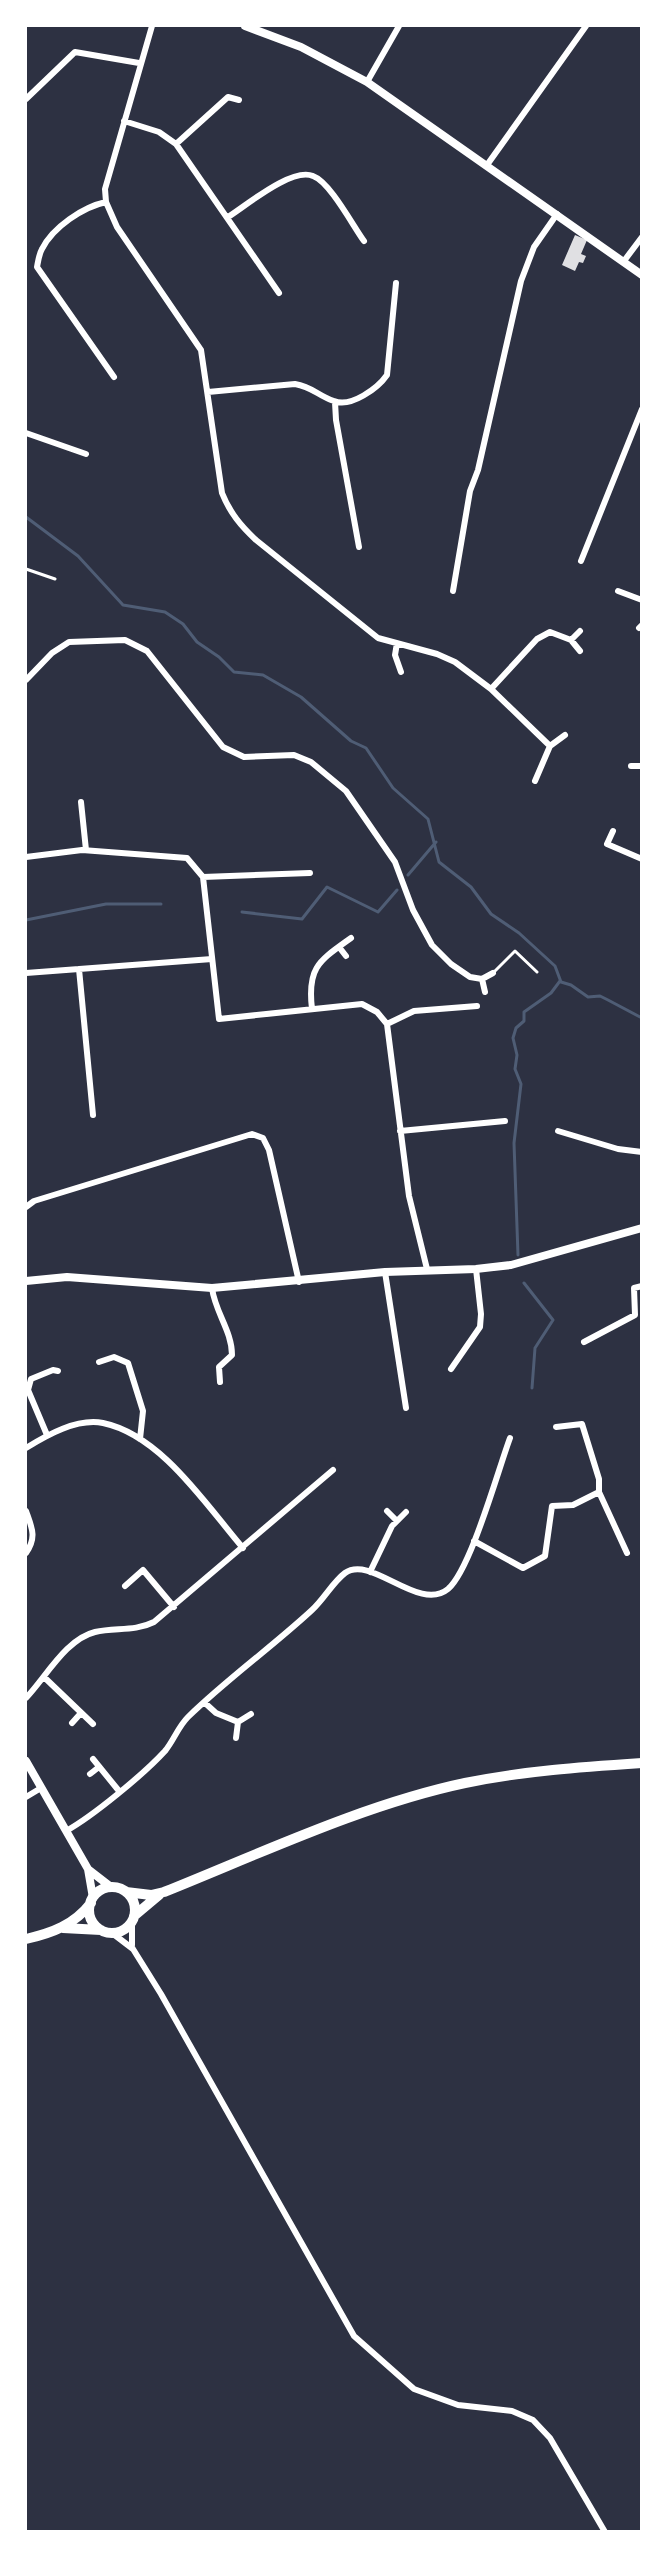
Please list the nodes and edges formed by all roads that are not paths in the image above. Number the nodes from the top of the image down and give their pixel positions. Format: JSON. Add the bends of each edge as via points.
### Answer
{"nodes":[{"id":1,"x":152,"y":26,"type":"edge"},
{"id":2,"x":245,"y":26,"type":"edge"},
{"id":3,"x":399,"y":26,"type":"edge"},
{"id":4,"x":586,"y":26,"type":"edge"},
{"id":5,"x":139,"y":63,"type":"junction"},
{"id":6,"x":367,"y":82,"type":"junction"},
{"id":7,"x":26,"y":99,"type":"edge"},
{"id":8,"x":239,"y":100,"type":"dead end"},
{"id":9,"x":124,"y":121,"type":"junction"},
{"id":10,"x":176,"y":144,"type":"junction"},
{"id":11,"x":487,"y":165,"type":"junction"},
{"id":12,"x":106,"y":202,"type":"junction"},
{"id":13,"x":557,"y":214,"type":"junction"},
{"id":14,"x":228,"y":217,"type":"junction"},
{"id":15,"x":642,"y":237,"type":"edge"},
{"id":16,"x":364,"y":242,"type":"dead end"},
{"id":17,"x":624,"y":261,"type":"junction"},
{"id":18,"x":642,"y":275,"type":"edge"},
{"id":19,"x":396,"y":283,"type":"dead end"},
{"id":20,"x":279,"y":293,"type":"dead end"},
{"id":21,"x":114,"y":377,"type":"dead end"},
{"id":22,"x":208,"y":392,"type":"junction"},
{"id":23,"x":335,"y":402,"type":"junction"},
{"id":24,"x":642,"y":409,"type":"edge"},
{"id":25,"x":26,"y":433,"type":"edge"},
{"id":26,"x":86,"y":454,"type":"dead end"},
{"id":27,"x":359,"y":547,"type":"dead end"},
{"id":28,"x":581,"y":561,"type":"dead end"},
{"id":29,"x":26,"y":569,"type":"edge"},
{"id":30,"x":55,"y":579,"type":"dead end"},
{"id":31,"x":453,"y":591,"type":"dead end"},
{"id":32,"x":618,"y":591,"type":"dead end"},
{"id":33,"x":642,"y":600,"type":"edge"},
{"id":34,"x":579,"y":631,"type":"dead end"},
{"id":35,"x":571,"y":640,"type":"junction"},
{"id":36,"x":397,"y":643,"type":"junction"},
{"id":37,"x":580,"y":651,"type":"dead end"},
{"id":38,"x":401,"y":672,"type":"dead end"},
{"id":39,"x":26,"y":680,"type":"edge"},
{"id":40,"x":490,"y":689,"type":"junction"},
{"id":41,"x":565,"y":735,"type":"dead end"},
{"id":42,"x":550,"y":746,"type":"junction"},
{"id":43,"x":631,"y":765,"type":"dead end"},
{"id":44,"x":642,"y":766,"type":"edge"},
{"id":45,"x":535,"y":781,"type":"dead end"},
{"id":46,"x":81,"y":802,"type":"dead end"},
{"id":47,"x":613,"y":831,"type":"dead end"},
{"id":48,"x":86,"y":850,"type":"junction"},
{"id":49,"x":26,"y":857,"type":"edge"},
{"id":50,"x":642,"y":859,"type":"edge"},
{"id":51,"x":310,"y":873,"type":"dead end"},
{"id":52,"x":203,"y":877,"type":"junction"},
{"id":53,"x":351,"y":938,"type":"dead end"},
{"id":54,"x":339,"y":947,"type":"junction"},
{"id":55,"x":346,"y":956,"type":"dead end"},
{"id":56,"x":212,"y":959,"type":"junction"},
{"id":57,"x":79,"y":969,"type":"junction"},
{"id":58,"x":537,"y":972,"type":"dead end"},
{"id":59,"x":26,"y":973,"type":"edge"},
{"id":60,"x":493,"y":973,"type":"joint"},
{"id":61,"x":482,"y":979,"type":"junction"},
{"id":62,"x":485,"y":992,"type":"dead end"},
{"id":63,"x":477,"y":1006,"type":"dead end"},
{"id":64,"x":312,"y":1009,"type":"junction"},
{"id":65,"x":387,"y":1024,"type":"junction"},
{"id":66,"x":93,"y":1116,"type":"dead end"},
{"id":67,"x":506,"y":1121,"type":"dead end"},
{"id":68,"x":400,"y":1131,"type":"junction"},
{"id":69,"x":558,"y":1131,"type":"dead end"},
{"id":70,"x":642,"y":1152,"type":"edge"},
{"id":71,"x":26,"y":1207,"type":"edge"},
{"id":72,"x":642,"y":1228,"type":"edge"},
{"id":73,"x":427,"y":1269,"type":"junction"},
{"id":74,"x":476,"y":1269,"type":"junction"},
{"id":75,"x":385,"y":1272,"type":"junction"},
{"id":76,"x":26,"y":1278,"type":"edge"},
{"id":77,"x":299,"y":1282,"type":"junction"},
{"id":78,"x":642,"y":1286,"type":"edge"},
{"id":79,"x":212,"y":1288,"type":"junction"},
{"id":80,"x":584,"y":1342,"type":"dead end"},
{"id":81,"x":99,"y":1362,"type":"dead end"},
{"id":82,"x":451,"y":1369,"type":"dead end"},
{"id":83,"x":58,"y":1371,"type":"dead end"},
{"id":84,"x":220,"y":1382,"type":"dead end"},
{"id":85,"x":406,"y":1408,"type":"dead end"},
{"id":86,"x":556,"y":1427,"type":"dead end"},
{"id":87,"x":46,"y":1436,"type":"junction"},
{"id":88,"x":510,"y":1438,"type":"dead end"},
{"id":89,"x":140,"y":1439,"type":"junction"},
{"id":90,"x":26,"y":1448,"type":"edge"},
{"id":91,"x":333,"y":1470,"type":"dead end"},
{"id":92,"x":599,"y":1492,"type":"junction"},
{"id":93,"x":26,"y":1511,"type":"edge"},
{"id":94,"x":387,"y":1511,"type":"dead end"},
{"id":95,"x":406,"y":1512,"type":"dead end"},
{"id":96,"x":397,"y":1521,"type":"junction"},
{"id":97,"x":474,"y":1541,"type":"junction"},
{"id":98,"x":243,"y":1548,"type":"junction"},
{"id":99,"x":26,"y":1553,"type":"edge"},
{"id":100,"x":627,"y":1553,"type":"dead end"},
{"id":101,"x":370,"y":1572,"type":"junction"},
{"id":102,"x":125,"y":1586,"type":"dead end"},
{"id":103,"x":174,"y":1606,"type":"junction"},
{"id":104,"x":45,"y":1678,"type":"junction"},
{"id":105,"x":26,"y":1698,"type":"edge"},
{"id":106,"x":205,"y":1703,"type":"junction"},
{"id":107,"x":81,"y":1713,"type":"junction"},
{"id":108,"x":251,"y":1714,"type":"dead end"},
{"id":109,"x":238,"y":1722,"type":"junction"},
{"id":110,"x":72,"y":1723,"type":"dead end"},
{"id":111,"x":93,"y":1724,"type":"dead end"},
{"id":112,"x":237,"y":1738,"type":"dead end"},
{"id":113,"x":93,"y":1758,"type":"dead end"},
{"id":114,"x":26,"y":1761,"type":"edge"},
{"id":115,"x":642,"y":1762,"type":"edge"},
{"id":116,"x":99,"y":1767,"type":"junction"},
{"id":117,"x":90,"y":1774,"type":"dead end"},
{"id":118,"x":41,"y":1788,"type":"junction"},
{"id":119,"x":119,"y":1791,"type":"junction"},
{"id":120,"x":26,"y":1797,"type":"edge"},
{"id":121,"x":66,"y":1831,"type":"junction"},
{"id":122,"x":88,"y":1869,"type":"junction"},
{"id":123,"x":111,"y":1887,"type":"junction"},
{"id":124,"x":126,"y":1892,"type":"junction"},
{"id":125,"x":164,"y":1892,"type":"junction"},
{"id":126,"x":92,"y":1900,"type":"junction"},
{"id":127,"x":133,"y":1919,"type":"junction"},
{"id":128,"x":63,"y":1928,"type":"junction"},
{"id":129,"x":107,"y":1932,"type":"junction"},
{"id":130,"x":26,"y":1939,"type":"edge"},
{"id":131,"x":133,"y":1949,"type":"junction"},
{"id":132,"x":605,"y":2532,"type":"edge"}],
"edges":[{"from":1,"to":5,"type":"street"},
{"from":2,"to":6,"type":"street","via":[[301,47]]},
{"from":3,"to":6,"type":"street"},
{"from":4,"to":11,"type":"street"},
{"from":5,"to":7,"type":"street","via":[[75,52]]},
{"from":5,"to":9,"type":"street"},
{"from":6,"to":11,"type":"street"},
{"from":8,"to":10,"type":"street","via":[[228,97]]},
{"from":9,"to":10,"type":"street","via":[[159,132]]},
{"from":9,"to":12,"type":"street","via":[[105,189]]},
{"from":10,"to":14,"type":"street"},
{"from":11,"to":13,"type":"street"},
{"from":12,"to":21,"type":"street","via":[[89,205],[66,222],[41,249],[37,267]]},
{"from":12,"to":22,"type":"street","via":[[117,227],[201,350]]},
{"from":13,"to":17,"type":"street"},
{"from":13,"to":31,"type":"street","via":[[534,247],[521,281],[470,491]]},
{"from":14,"to":16,"type":"street","via":[[284,180],[298,174],[313,176],[323,183]]},
{"from":14,"to":20,"type":"street"},
{"from":15,"to":17,"type":"street"},
{"from":17,"to":18,"type":"street"},
{"from":19,"to":23,"type":"street","via":[[387,375],[369,392]]},
{"from":22,"to":23,"type":"street","via":[[295,384],[309,386]]},
{"from":22,"to":36,"type":"street","via":[[222,493],[240,525],[378,638]]},
{"from":23,"to":27,"type":"street"},
{"from":24,"to":28,"type":"street"},
{"from":25,"to":26,"type":"street"},
{"from":29,"to":30,"type":"lane"},
{"from":32,"to":33,"type":"street"},
{"from":34,"to":35,"type":"street"},
{"from":35,"to":37,"type":"street"},
{"from":35,"to":40,"type":"street","via":[[550,632],[537,639]]},
{"from":36,"to":38,"type":"street","via":[[395,654]]},
{"from":36,"to":40,"type":"street","via":[[455,662]]},
{"from":39,"to":61,"type":"street","via":[[51,653],[69,642],[125,640],[147,651],[223,747],[244,757],[294,755],[311,762],[346,791],[395,862],[413,910],[432,945],[470,977]]},
{"from":40,"to":42,"type":"street"},
{"from":41,"to":42,"type":"street"},
{"from":42,"to":45,"type":"street"},
{"from":43,"to":44,"type":"street"},
{"from":46,"to":48,"type":"street"},
{"from":47,"to":50,"type":"street","via":[[608,844]]},
{"from":48,"to":49,"type":"street"},
{"from":48,"to":52,"type":"street","via":[[187,858]]},
{"from":51,"to":52,"type":"street"},
{"from":52,"to":56,"type":"street"},
{"from":53,"to":54,"type":"street"},
{"from":54,"to":55,"type":"street"},
{"from":54,"to":64,"type":"street","via":[[319,962],[311,975]]},
{"from":56,"to":57,"type":"street"},
{"from":56,"to":64,"type":"street","via":[[219,1019]]},
{"from":57,"to":59,"type":"street"},
{"from":57,"to":66,"type":"street"},
{"from":58,"to":60,"type":"lane","via":[[514,951]]},
{"from":60,"to":61,"type":"street"},
{"from":61,"to":62,"type":"street"},
{"from":63,"to":65,"type":"street","via":[[414,1011]]},
{"from":64,"to":65,"type":"street","via":[[362,1004],[377,1012]]},
{"from":65,"to":68,"type":"street"},
{"from":67,"to":68,"type":"street"},
{"from":68,"to":73,"type":"street","via":[[409,1196]]},
{"from":69,"to":70,"type":"street"},
{"from":71,"to":77,"type":"street","via":[[34,1201],[252,1134],[263,1138],[269,1150]]},
{"from":72,"to":74,"type":"street","via":[[511,1265]]},
{"from":73,"to":74,"type":"street"},
{"from":73,"to":75,"type":"street"},
{"from":74,"to":82,"type":"street","via":[[480,1327]]},
{"from":75,"to":77,"type":"street"},
{"from":75,"to":85,"type":"street"},
{"from":76,"to":79,"type":"street","via":[[67,1277]]},
{"from":77,"to":79,"type":"street"},
{"from":78,"to":80,"type":"street","via":[[634,1288],[635,1315]]},
{"from":79,"to":84,"type":"street","via":[[214,1303],[232,1342],[232,1355],[219,1367]]},
{"from":81,"to":89,"type":"street","via":[[114,1357],[128,1364],[143,1411]]},
{"from":83,"to":87,"type":"street","via":[[31,1379],[28,1390]]},
{"from":86,"to":92,"type":"street","via":[[582,1424],[599,1479]]},
{"from":87,"to":89,"type":"street","via":[[74,1426],[103,1423]]},
{"from":87,"to":90,"type":"street"},
{"from":88,"to":97,"type":"street"},
{"from":89,"to":98,"type":"street","via":[[165,1457]]},
{"from":91,"to":98,"type":"street"},
{"from":92,"to":97,"type":"street","via":[[573,1505],[552,1506],[545,1556],[523,1568]]},
{"from":92,"to":100,"type":"street"},
{"from":93,"to":99,"type":"street","via":[[33,1530],[33,1542]]},
{"from":94,"to":96,"type":"street"},
{"from":95,"to":96,"type":"street"},
{"from":96,"to":101,"type":"street"},
{"from":97,"to":101,"type":"street","via":[[455,1581],[435,1594],[414,1591]]},
{"from":98,"to":103,"type":"street"},
{"from":101,"to":106,"type":"street","via":[[354,1569],[345,1573],[312,1610]]},
{"from":102,"to":103,"type":"street","via":[[143,1570]]},
{"from":103,"to":104,"type":"street","via":[[140,1629],[96,1631],[80,1637],[64,1651]]},
{"from":104,"to":105,"type":"street"},
{"from":104,"to":107,"type":"street"},
{"from":106,"to":109,"type":"street","via":[[216,1713]]},
{"from":106,"to":119,"type":"street","via":[[187,1718],[161,1755]]},
{"from":107,"to":110,"type":"street"},
{"from":107,"to":111,"type":"street"},
{"from":108,"to":109,"type":"street"},
{"from":109,"to":112,"type":"street"},
{"from":113,"to":116,"type":"street"},
{"from":114,"to":118,"type":"street"},
{"from":115,"to":125,"type":"highway","via":[[539,1770],[463,1783],[376,1808]]},
{"from":116,"to":117,"type":"street"},
{"from":116,"to":119,"type":"street"},
{"from":118,"to":120,"type":"street"},
{"from":118,"to":121,"type":"street"},
{"from":119,"to":121,"type":"street"},
{"from":121,"to":122,"type":"street"},
{"from":122,"to":123,"type":"street"},
{"from":122,"to":126,"type":"street"},
{"from":123,"to":124,"type":"highway"},
{"from":123,"to":126,"type":"highway"},
{"from":124,"to":125,"type":"highway"},
{"from":124,"to":127,"type":"highway","via":[[133,1900]]},
{"from":125,"to":127,"type":"highway"},
{"from":126,"to":128,"type":"highway"},
{"from":126,"to":129,"type":"highway","via":[[91,1919]]},
{"from":127,"to":129,"type":"highway","via":[[124,1930]]},
{"from":127,"to":131,"type":"street"},
{"from":128,"to":129,"type":"highway"},
{"from":128,"to":130,"type":"highway"},
{"from":129,"to":131,"type":"street"},
{"from":131,"to":132,"type":"street","via":[[354,2336],[414,2388],[458,2405],[512,2411],[533,2420],[550,2438]]}]}
